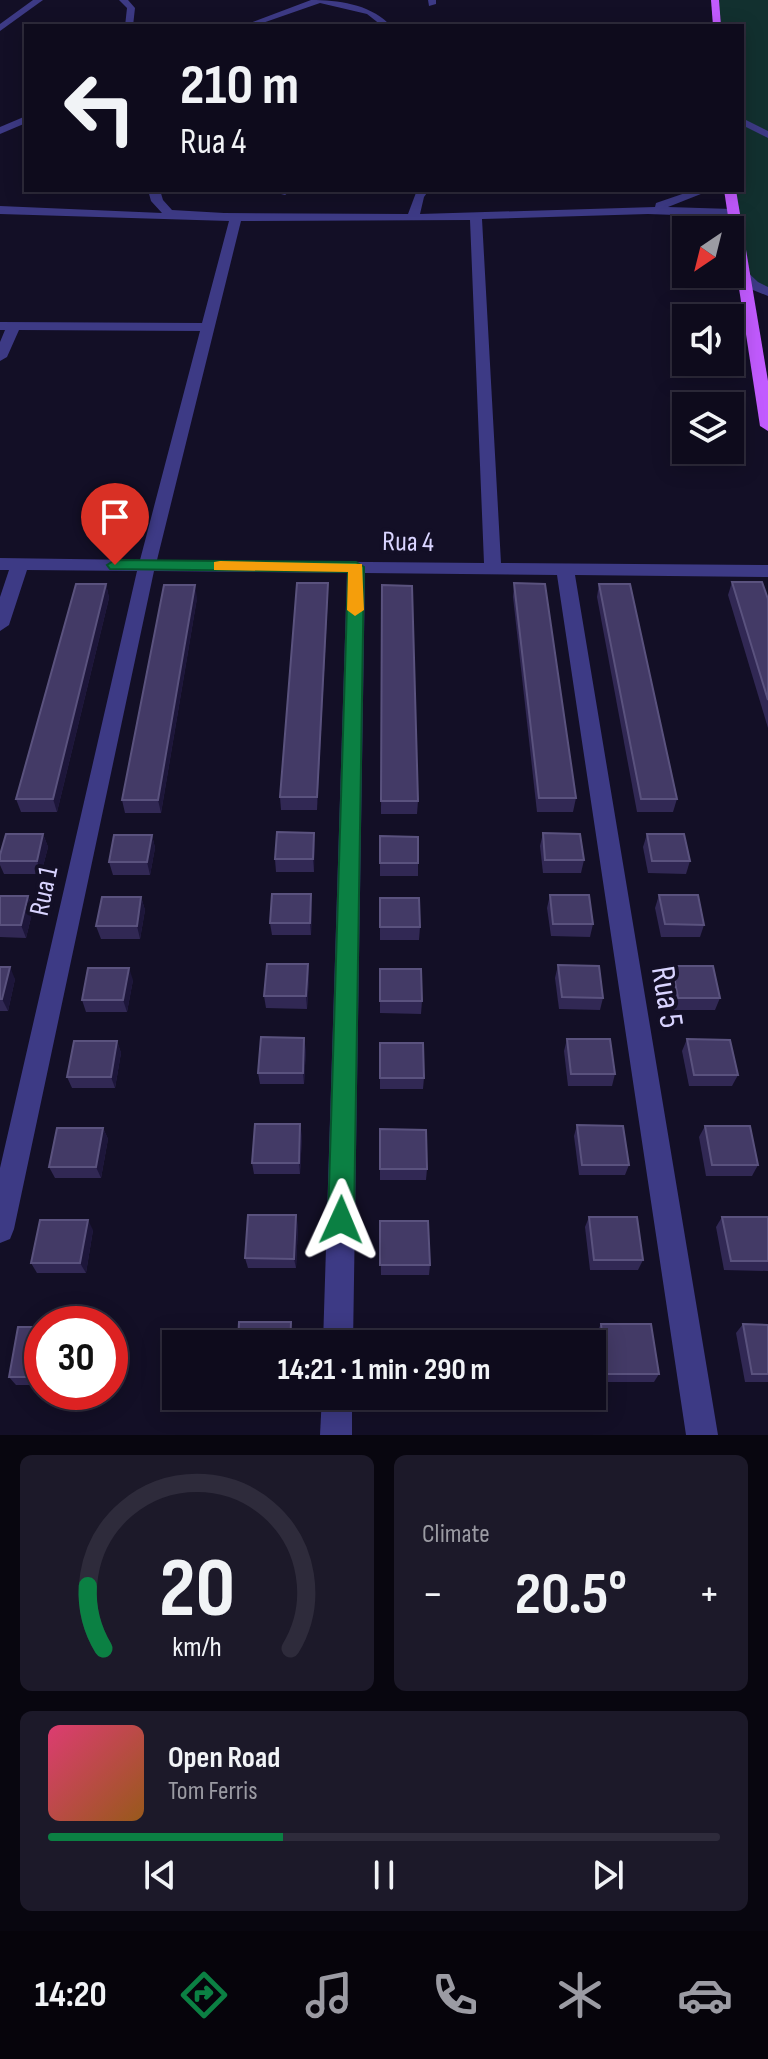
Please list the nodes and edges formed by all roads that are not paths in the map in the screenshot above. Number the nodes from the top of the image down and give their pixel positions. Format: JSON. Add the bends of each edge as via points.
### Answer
{"nodes":[{"id":1,"x":39,"y":0,"type":"edge"},
{"id":2,"x":123,"y":0,"type":"edge"},
{"id":3,"x":320,"y":0,"type":"edge"},
{"id":4,"x":715,"y":0,"type":"edge"},
{"id":5,"x":384,"y":23,"type":"dead end"},
{"id":6,"x":129,"y":24,"type":"edge"},
{"id":7,"x":252,"y":24,"type":"edge"},
{"id":8,"x":717,"y":24,"type":"edge"},
{"id":9,"x":0,"y":28,"type":"edge"},
{"id":10,"x":24,"y":120,"type":"edge"},
{"id":11,"x":744,"y":122,"type":"edge"},
{"id":12,"x":0,"y":131,"type":"edge"},
{"id":13,"x":768,"y":135,"type":"edge"},
{"id":14,"x":155,"y":192,"type":"edge"},
{"id":15,"x":421,"y":192,"type":"edge"},
{"id":16,"x":699,"y":192,"type":"edge"},
{"id":17,"x":730,"y":192,"type":"edge"},
{"id":18,"x":0,"y":210,"type":"edge"},
{"id":19,"x":648,"y":210,"type":"junction"},
{"id":20,"x":732,"y":213,"type":"junction"},
{"id":21,"x":476,"y":216,"type":"junction"},
{"id":22,"x":733,"y":216,"type":"edge"},
{"id":23,"x":236,"y":218,"type":"junction"},
{"id":24,"x":413,"y":218,"type":"junction"},
{"id":25,"x":744,"y":274,"type":"edge"},
{"id":26,"x":744,"y":285,"type":"edge"},
{"id":27,"x":768,"y":292,"type":"edge"},
{"id":28,"x":7,"y":326,"type":"edge"},
{"id":29,"x":208,"y":327,"type":"junction"},
{"id":30,"x":0,"y":357,"type":"edge"},
{"id":31,"x":768,"y":426,"type":"edge"},
{"id":32,"x":0,"y":564,"type":"edge"},
{"id":33,"x":20,"y":564,"type":"junction"},
{"id":34,"x":147,"y":565,"type":"junction"},
{"id":35,"x":356,"y":567,"type":"junction"},
{"id":36,"x":493,"y":569,"type":"junction"},
{"id":37,"x":565,"y":570,"type":"junction"},
{"id":38,"x":768,"y":571,"type":"edge"},
{"id":39,"x":0,"y":625,"type":"edge"},
{"id":40,"x":0,"y":1229,"type":"edge"},
{"id":41,"x":338,"y":1330,"type":"edge"},
{"id":42,"x":337,"y":1410,"type":"edge"},
{"id":43,"x":336,"y":1435,"type":"edge"},
{"id":44,"x":702,"y":1435,"type":"edge"}],
"edges":[{"from":1,"to":9,"type":"street"},
{"from":2,"to":6,"type":"street","via":[[131,8]]},
{"from":3,"to":5,"type":"street","via":[[370,12]]},
{"from":3,"to":7,"type":"street"},
{"from":4,"to":8,"type":"main road"},
{"from":10,"to":12,"type":"street"},
{"from":11,"to":13,"type":"street"},
{"from":14,"to":23,"type":"street","via":[[169,213]]},
{"from":15,"to":24,"type":"street"},
{"from":16,"to":19,"type":"street"},
{"from":17,"to":20,"type":"main road"},
{"from":18,"to":23,"type":"street"},
{"from":19,"to":20,"type":"street"},
{"from":19,"to":21,"type":"street"},
{"from":20,"to":22,"type":"main road"},
{"from":21,"to":24,"type":"street"},
{"from":21,"to":36,"type":"street"},
{"from":23,"to":24,"type":"street"},
{"from":23,"to":29,"type":"street","name":"Rua 1"},
{"from":25,"to":27,"type":"street"},
{"from":26,"to":31,"type":"main road"},
{"from":28,"to":29,"type":"street"},
{"from":28,"to":30,"type":"street"},
{"from":29,"to":34,"type":"street","name":"Rua 1"},
{"from":32,"to":33,"type":"street","name":"Rua 4"},
{"from":33,"to":34,"type":"street","name":"Rua 4"},
{"from":33,"to":39,"type":"street"},
{"from":34,"to":35,"type":"street","name":"Rua 4"},
{"from":34,"to":40,"type":"street","name":"Rua 1"},
{"from":35,"to":36,"type":"street","name":"Rua 4"},
{"from":35,"to":41,"type":"street"},
{"from":36,"to":37,"type":"street","name":"Rua 4"},
{"from":37,"to":38,"type":"street","name":"Rua 4"},
{"from":37,"to":44,"type":"street","name":"Rua 5"},
{"from":42,"to":43,"type":"street"}]}
